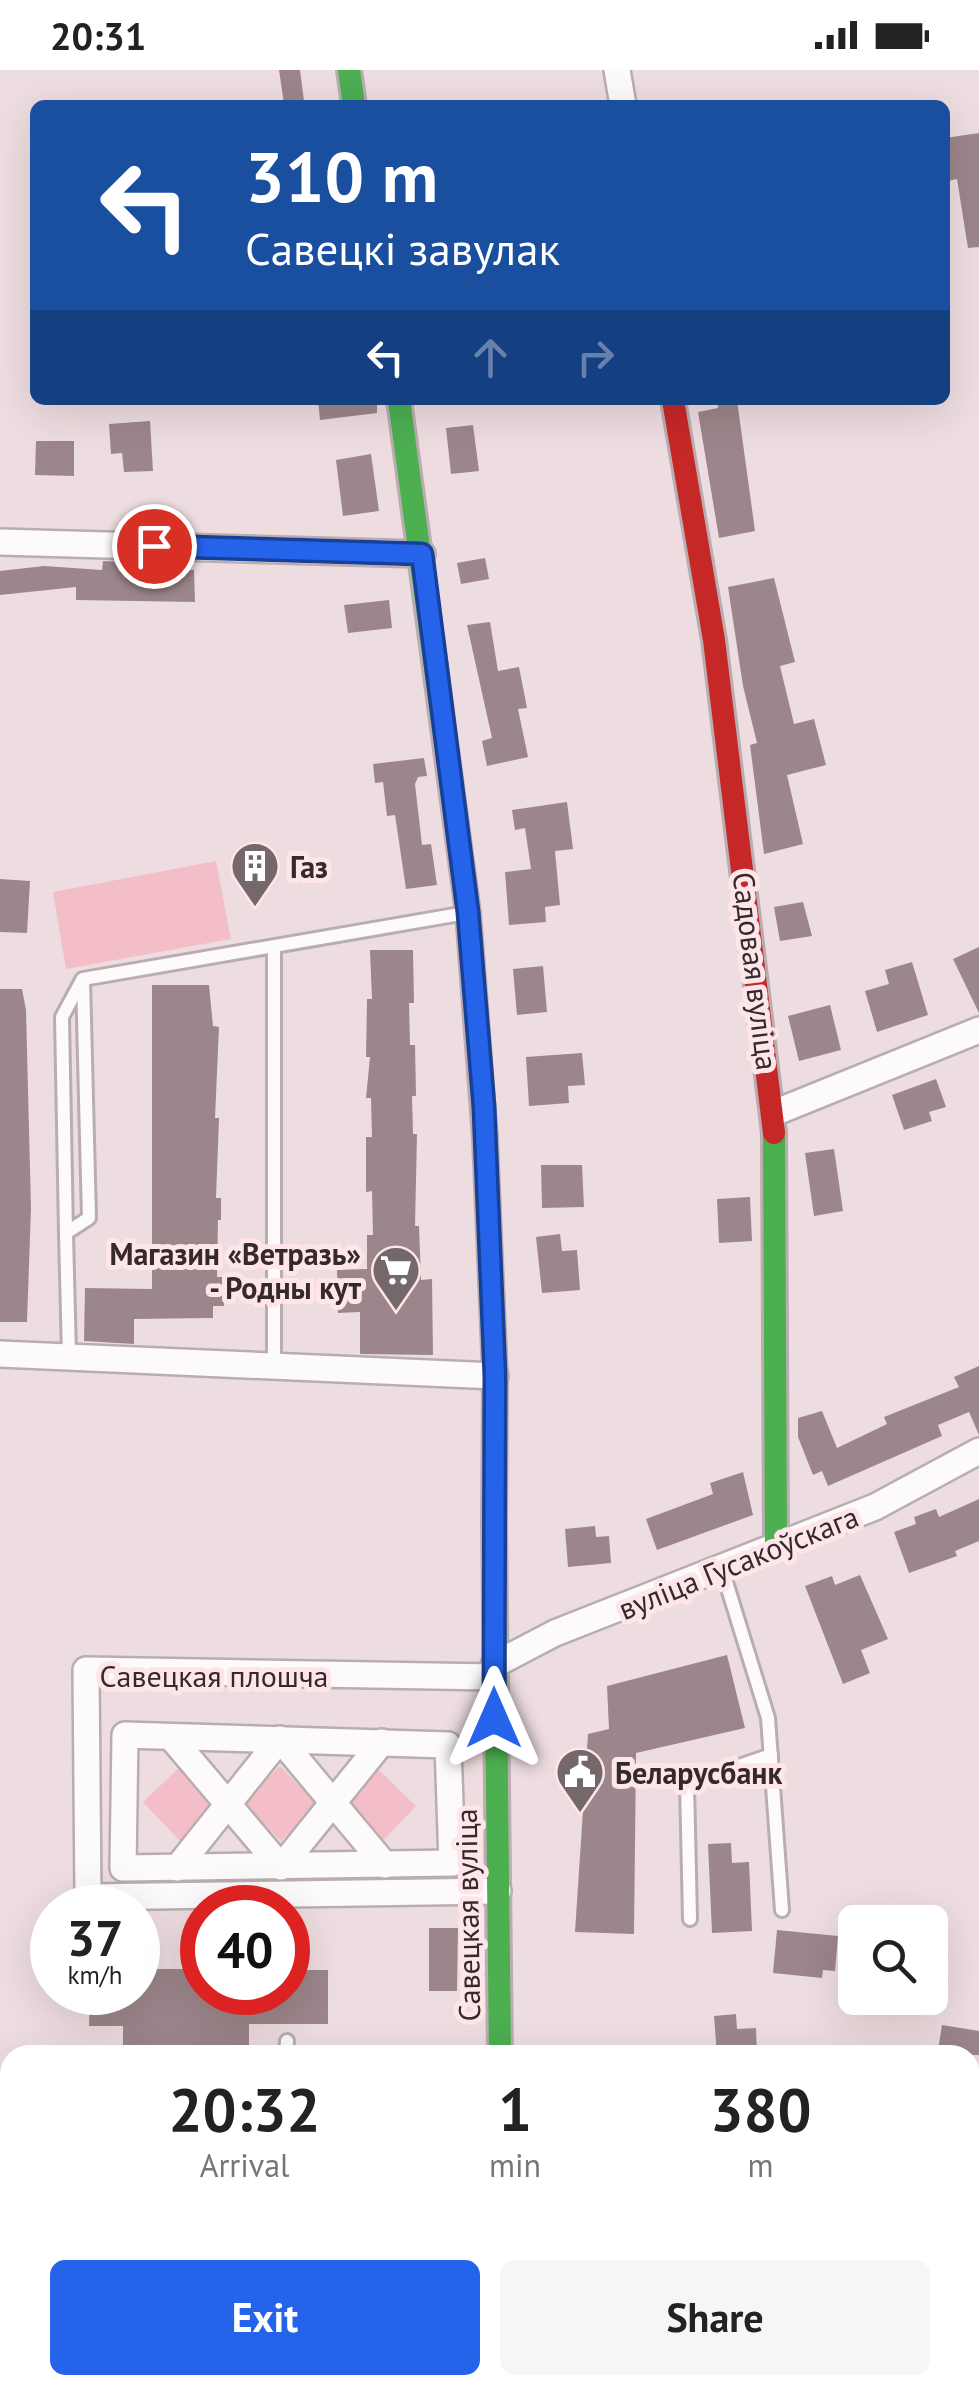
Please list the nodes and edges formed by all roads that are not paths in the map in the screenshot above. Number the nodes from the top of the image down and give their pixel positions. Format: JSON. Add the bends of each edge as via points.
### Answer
{"nodes":[{"id":1,"x":348,"y":70,"type":"edge"},
{"id":2,"x":617,"y":70,"type":"edge"},
{"id":3,"x":353,"y":100,"type":"edge"},
{"id":4,"x":622,"y":100,"type":"edge"},
{"id":5,"x":400,"y":405,"type":"edge"},
{"id":6,"x":674,"y":405,"type":"edge"},
{"id":7,"x":0,"y":542,"type":"edge"},
{"id":8,"x":422,"y":554,"type":"junction"},
{"id":9,"x":468,"y":912,"type":"junction"},
{"id":10,"x":274,"y":948,"type":"junction"},
{"id":11,"x":83,"y":979,"type":"junction"},
{"id":12,"x":979,"y":1030,"type":"edge"},
{"id":13,"x":774,"y":1113,"type":"junction"},
{"id":14,"x":66,"y":1232,"type":"junction"},
{"id":15,"x":0,"y":1354,"type":"edge"},
{"id":16,"x":69,"y":1356,"type":"junction"},
{"id":17,"x":274,"y":1364,"type":"junction"},
{"id":18,"x":495,"y":1376,"type":"junction"},
{"id":19,"x":979,"y":1452,"type":"edge"},
{"id":20,"x":776,"y":1546,"type":"junction"},
{"id":21,"x":722,"y":1569,"type":"junction"},
{"id":22,"x":494,"y":1672,"type":"junction"},
{"id":23,"x":171,"y":1737,"type":"junction"},
{"id":24,"x":280,"y":1739,"type":"junction"},
{"id":25,"x":382,"y":1742,"type":"junction"},
{"id":26,"x":771,"y":1755,"type":"junction"},
{"id":27,"x":333,"y":1803,"type":"junction"},
{"id":28,"x":228,"y":1804,"type":"junction"},
{"id":29,"x":385,"y":1865,"type":"junction"},
{"id":30,"x":282,"y":1867,"type":"junction"},
{"id":31,"x":178,"y":1868,"type":"junction"},
{"id":32,"x":498,"y":1890,"type":"junction"},
{"id":33,"x":782,"y":1910,"type":"dead end"},
{"id":34,"x":690,"y":1919,"type":"dead end"},
{"id":35,"x":500,"y":2045,"type":"edge"}],
"edges":[{"from":1,"to":3,"type":"street"},
{"from":2,"to":4,"type":"street"},
{"from":5,"to":8,"type":"street","name":"Савецкая вуліца"},
{"from":6,"to":13,"type":"street","name":"Садовая вуліца","via":[[714,640]]},
{"from":7,"to":8,"type":"street"},
{"from":8,"to":9,"type":"street","name":"Савецкая вуліца"},
{"from":9,"to":10,"type":"lane"},
{"from":9,"to":18,"type":"street","name":"Савецкая вуліца"},
{"from":10,"to":11,"type":"lane"},
{"from":10,"to":17,"type":"lane"},
{"from":11,"to":14,"type":"lane","via":[[62,1017]]},
{"from":11,"to":14,"type":"lane","via":[[89,1218]]},
{"from":12,"to":13,"type":"street"},
{"from":13,"to":20,"type":"street","name":"Садовая вуліца"},
{"from":14,"to":16,"type":"lane"},
{"from":15,"to":16,"type":"street"},
{"from":16,"to":17,"type":"street"},
{"from":17,"to":18,"type":"street"},
{"from":18,"to":22,"type":"street","name":"Савецкая вуліца"},
{"from":19,"to":20,"type":"street","name":"вуліца Гусакоўскага","via":[[875,1507]]},
{"from":20,"to":21,"type":"street","name":"вуліца Гусакоўскага"},
{"from":21,"to":22,"type":"street","name":"вуліца Гусакоўскага","via":[[555,1633]]},
{"from":21,"to":26,"type":"lane","via":[[752,1653]]},
{"from":22,"to":32,"type":"street","name":"Савецкая вуліца"},
{"from":22,"to":32,"type":"street","name":"Савецкая плошча","via":[[86,1670],[88,1897]]},
{"from":23,"to":24,"type":"street"},
{"from":23,"to":28,"type":"street"},
{"from":23,"to":31,"type":"street","via":[[125,1736],[123,1868]]},
{"from":24,"to":25,"type":"street"},
{"from":24,"to":27,"type":"street"},
{"from":24,"to":28,"type":"street"},
{"from":25,"to":27,"type":"street"},
{"from":25,"to":29,"type":"street","via":[[448,1745],[452,1862]]},
{"from":26,"to":33,"type":"lane"},
{"from":26,"to":34,"type":"lane","via":[[687,1784]]},
{"from":27,"to":29,"type":"street"},
{"from":27,"to":30,"type":"street"},
{"from":28,"to":30,"type":"street"},
{"from":28,"to":31,"type":"street"},
{"from":29,"to":30,"type":"street"},
{"from":30,"to":31,"type":"street"},
{"from":32,"to":35,"type":"street","name":"Савецкая вуліца"}]}
